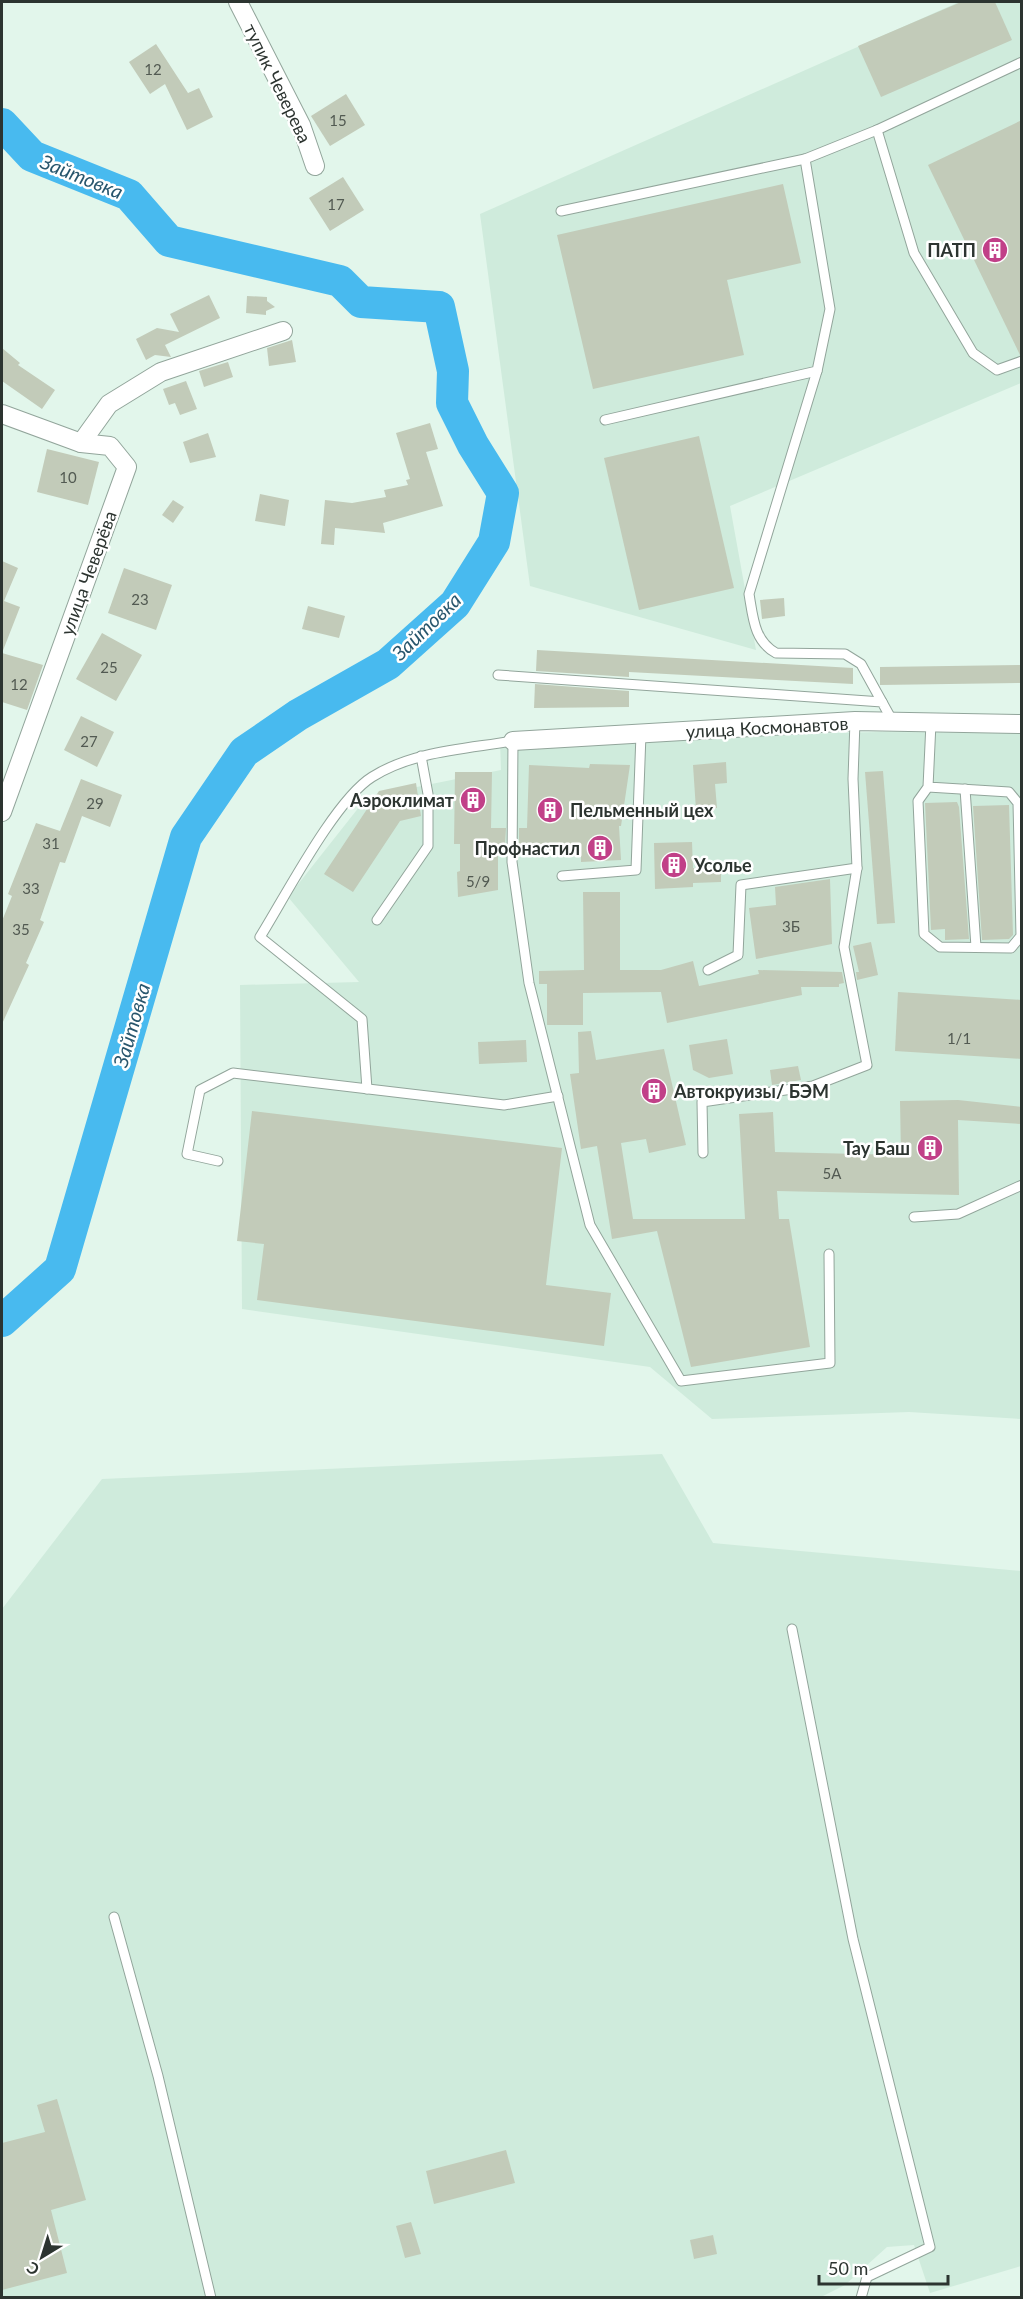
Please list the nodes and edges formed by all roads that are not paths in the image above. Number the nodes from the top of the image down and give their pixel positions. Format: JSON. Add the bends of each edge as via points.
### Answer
{"nodes":[{"id":1,"x":238,"y":2,"type":"edge"},
{"id":2,"x":1022,"y":62,"type":"edge"},
{"id":3,"x":877,"y":130,"type":"junction"},
{"id":4,"x":805,"y":159,"type":"junction"},
{"id":5,"x":315,"y":166,"type":"dead end"},
{"id":6,"x":561,"y":211,"type":"dead end"},
{"id":7,"x":283,"y":331,"type":"dead end"},
{"id":8,"x":1022,"y":361,"type":"edge"},
{"id":9,"x":817,"y":371,"type":"junction"},
{"id":10,"x":2,"y":414,"type":"edge"},
{"id":11,"x":605,"y":420,"type":"dead end"},
{"id":12,"x":81,"y":443,"type":"junction"},
{"id":13,"x":498,"y":675,"type":"dead end"},
{"id":14,"x":882,"y":702,"type":"junction"},
{"id":15,"x":855,"y":722,"type":"junction"},
{"id":16,"x":893,"y":722,"type":"junction"},
{"id":17,"x":932,"y":723,"type":"junction"},
{"id":18,"x":1022,"y":724,"type":"edge"},
{"id":19,"x":641,"y":734,"type":"junction"},
{"id":20,"x":513,"y":741,"type":"junction"},
{"id":21,"x":421,"y":756,"type":"junction"},
{"id":22,"x":928,"y":787,"type":"junction"},
{"id":23,"x":965,"y":789,"type":"junction"},
{"id":24,"x":2,"y":812,"type":"edge"},
{"id":25,"x":857,"y":868,"type":"junction"},
{"id":26,"x":562,"y":876,"type":"dead end"},
{"id":27,"x":377,"y":920,"type":"dead end"},
{"id":28,"x":976,"y":947,"type":"junction"},
{"id":29,"x":708,"y":970,"type":"dead end"},
{"id":30,"x":367,"y":1089,"type":"junction"},
{"id":31,"x":558,"y":1096,"type":"junction"},
{"id":32,"x":703,"y":1153,"type":"dead end"},
{"id":33,"x":218,"y":1161,"type":"dead end"},
{"id":34,"x":1022,"y":1185,"type":"edge"},
{"id":35,"x":914,"y":1217,"type":"dead end"},
{"id":36,"x":829,"y":1254,"type":"dead end"},
{"id":37,"x":792,"y":1629,"type":"dead end"},
{"id":38,"x":114,"y":1917,"type":"dead end"},
{"id":39,"x":211,"y":2298,"type":"edge"},
{"id":40,"x":861,"y":2298,"type":"edge"}],
"edges":[{"from":1,"to":5,"type":"street","name":"тупик Чеверева","via":[[301,125]]},
{"from":2,"to":3,"type":"lane"},
{"from":3,"to":4,"type":"lane"},
{"from":3,"to":8,"type":"lane","via":[[915,253],[973,353],[997,370]]},
{"from":4,"to":6,"type":"lane"},
{"from":4,"to":9,"type":"lane","via":[[830,309]]},
{"from":7,"to":12,"type":"street","via":[[161,372],[109,404]]},
{"from":9,"to":11,"type":"lane"},
{"from":9,"to":14,"type":"lane","via":[[749,594],[755,630],[767,648],[776,653],[845,654],[861,664]]},
{"from":10,"to":12,"type":"street","name":"улица Чеверёва"},
{"from":12,"to":24,"type":"street","name":"улица Чеверёва","via":[[110,446],[127,467]]},
{"from":13,"to":14,"type":"lane"},
{"from":14,"to":16,"type":"lane"},
{"from":15,"to":16,"type":"street","name":"улица Космонавтов"},
{"from":15,"to":19,"type":"street","name":"улица Космонавтов"},
{"from":15,"to":25,"type":"lane"},
{"from":16,"to":17,"type":"street","name":"улица Космонавтов"},
{"from":17,"to":18,"type":"street","name":"улица Космонавтов"},
{"from":17,"to":22,"type":"lane"},
{"from":19,"to":20,"type":"street","name":"улица Космонавтов"},
{"from":19,"to":26,"type":"lane","via":[[636,870]]},
{"from":20,"to":21,"type":"lane"},
{"from":20,"to":31,"type":"lane","via":[[512,862],[529,982]]},
{"from":21,"to":27,"type":"lane","via":[[428,794],[428,846]]},
{"from":21,"to":30,"type":"lane","via":[[371,777],[337,812],[260,937],[362,1019]]},
{"from":22,"to":23,"type":"lane"},
{"from":22,"to":28,"type":"lane","via":[[918,801],[924,934],[940,947]]},
{"from":23,"to":28,"type":"lane"},
{"from":23,"to":28,"type":"lane","via":[[1009,792],[1018,803],[1021,936],[1011,948]]},
{"from":25,"to":29,"type":"lane","via":[[741,885],[738,954]]},
{"from":25,"to":32,"type":"lane","via":[[844,947],[867,1065],[813,1086],[702,1102]]},
{"from":30,"to":31,"type":"lane","via":[[504,1105]]},
{"from":30,"to":33,"type":"lane","via":[[233,1073],[200,1090],[187,1154]]},
{"from":31,"to":36,"type":"lane","via":[[590,1226],[681,1381],[830,1362]]},
{"from":34,"to":35,"type":"lane","via":[[958,1215]]},
{"from":37,"to":40,"type":"lane","via":[[853,1939],[930,2247],[867,2277]]},
{"from":38,"to":39,"type":"lane","via":[[158,2076]]}]}
